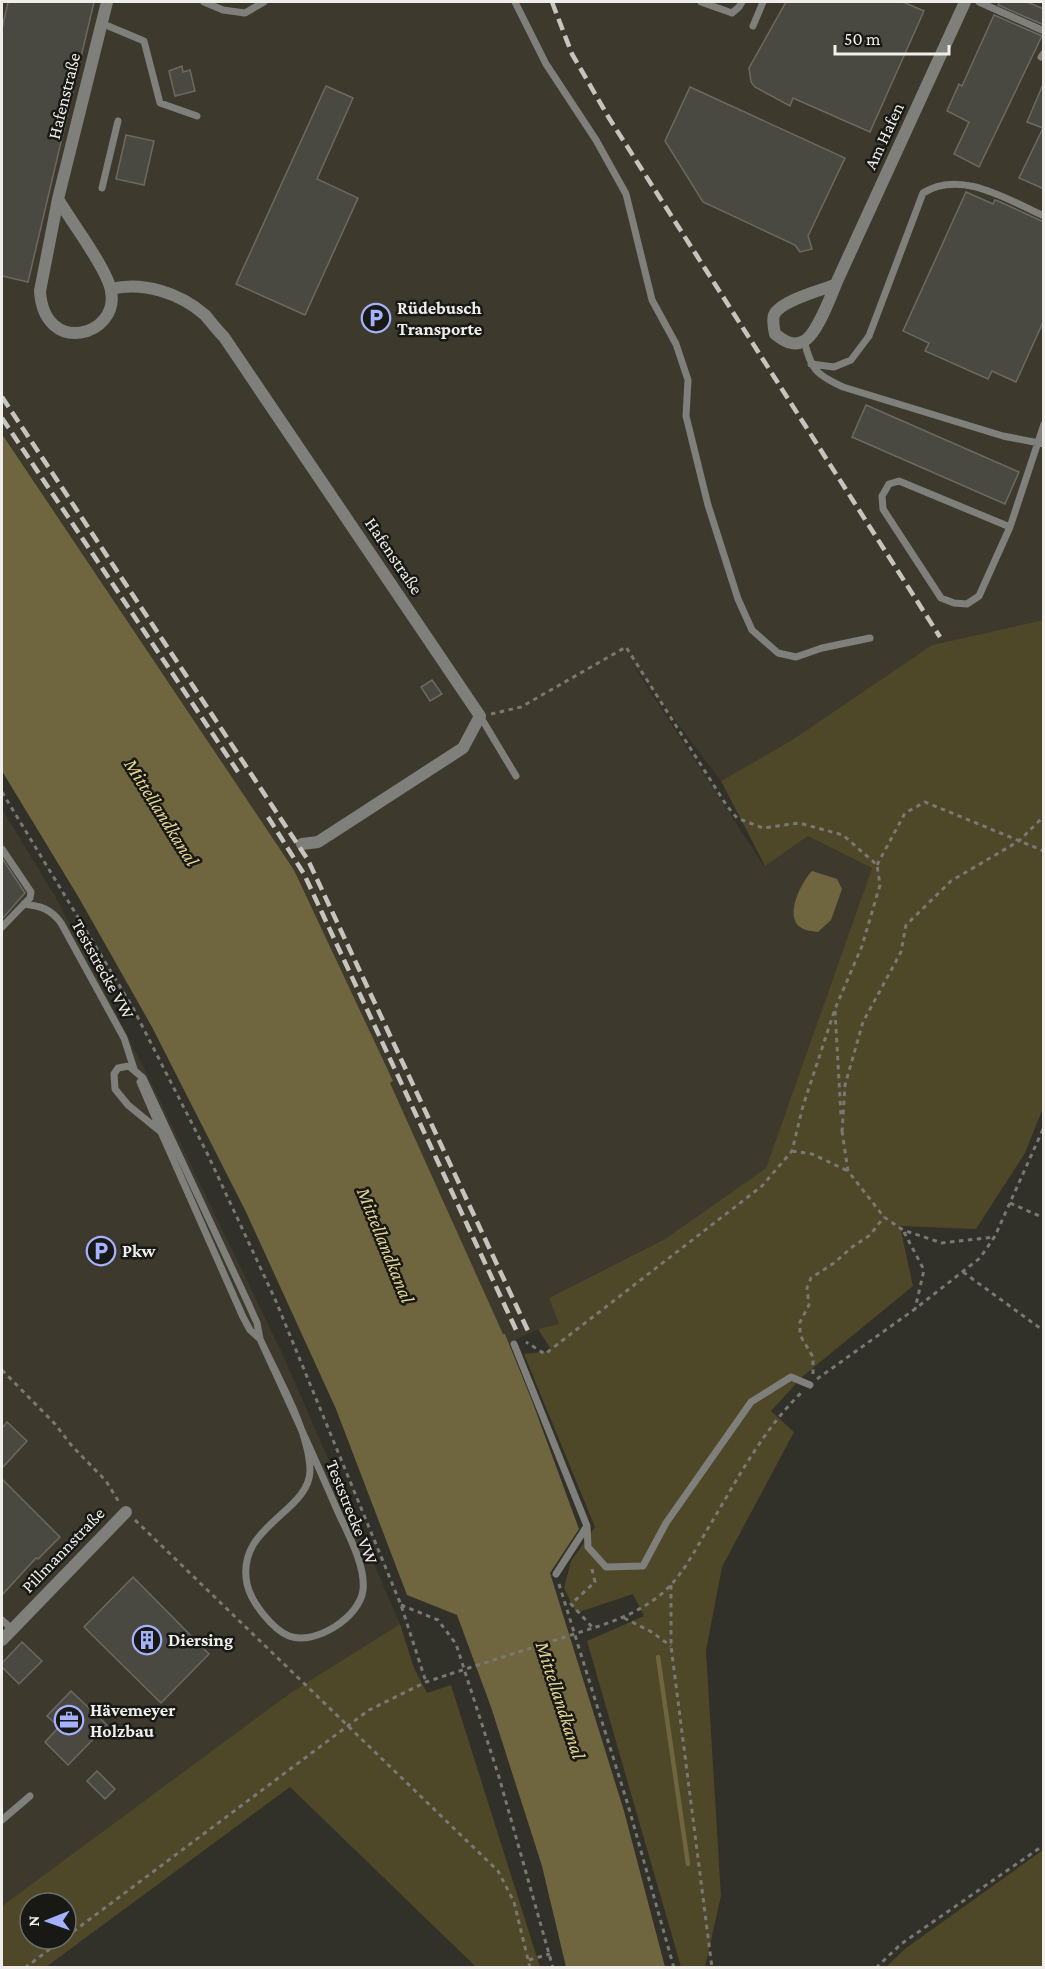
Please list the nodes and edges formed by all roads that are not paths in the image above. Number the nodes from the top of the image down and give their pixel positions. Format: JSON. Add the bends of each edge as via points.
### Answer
{"nodes":[{"id":1,"x":107,"y":2,"type":"edge"},
{"id":2,"x":204,"y":2,"type":"edge"},
{"id":3,"x":264,"y":2,"type":"edge"},
{"id":4,"x":515,"y":2,"type":"edge"},
{"id":5,"x":701,"y":2,"type":"edge"},
{"id":6,"x":742,"y":2,"type":"edge"},
{"id":7,"x":763,"y":2,"type":"edge"},
{"id":8,"x":965,"y":2,"type":"edge"},
{"id":9,"x":979,"y":2,"type":"edge"},
{"id":10,"x":101,"y":23,"type":"junction"},
{"id":11,"x":753,"y":26,"type":"dead end"},
{"id":12,"x":1044,"y":31,"type":"edge"},
{"id":13,"x":197,"y":116,"type":"dead end"},
{"id":14,"x":118,"y":121,"type":"dead end"},
{"id":15,"x":102,"y":188,"type":"dead end"},
{"id":16,"x":57,"y":199,"type":"junction"},
{"id":17,"x":1044,"y":216,"type":"edge"},
{"id":18,"x":835,"y":285,"type":"junction"},
{"id":19,"x":111,"y":289,"type":"junction"},
{"id":20,"x":804,"y":341,"type":"junction"},
{"id":21,"x":811,"y":364,"type":"junction"},
{"id":22,"x":1044,"y":424,"type":"edge"},
{"id":23,"x":1041,"y":443,"type":"edge"},
{"id":24,"x":1010,"y":527,"type":"junction"},
{"id":25,"x":870,"y":638,"type":"dead end"},
{"id":26,"x":480,"y":716,"type":"junction"},
{"id":27,"x":516,"y":776,"type":"dead end"},
{"id":28,"x":302,"y":844,"type":"dead end"},
{"id":29,"x":2,"y":849,"type":"edge"},
{"id":30,"x":24,"y":904,"type":"junction"},
{"id":31,"x":2,"y":927,"type":"edge"},
{"id":32,"x":134,"y":1069,"type":"junction"},
{"id":33,"x":161,"y":1132,"type":"junction"},
{"id":34,"x":260,"y":1339,"type":"junction"},
{"id":35,"x":514,"y":1344,"type":"dead end"},
{"id":36,"x":811,"y":1383,"type":"road end"},
{"id":37,"x":126,"y":1512,"type":"road end"},
{"id":38,"x":587,"y":1526,"type":"junction"},
{"id":39,"x":556,"y":1574,"type":"road end"},
{"id":40,"x":2,"y":1620,"type":"edge"},
{"id":41,"x":12,"y":1629,"type":"junction"},
{"id":42,"x":2,"y":1640,"type":"edge"},
{"id":43,"x":30,"y":1796,"type":"dead end"},
{"id":44,"x":2,"y":1820,"type":"edge"}],
"edges":[{"from":1,"to":10,"type":"street","name":"Hafenstraße"},
{"from":2,"to":3,"type":"lane","via":[[245,13]]},
{"from":4,"to":25,"type":"lane","via":[[546,64],[626,194],[652,300],[676,344],[688,380],[686,416],[708,505],[752,630],[778,653],[796,657]]},
{"from":5,"to":6,"type":"lane","via":[[732,13]]},
{"from":7,"to":11,"type":"lane"},
{"from":8,"to":18,"type":"street","name":"Am Hafen"},
{"from":9,"to":12,"type":"lane"},
{"from":10,"to":13,"type":"lane","via":[[144,40],[160,103]]},
{"from":10,"to":16,"type":"street","name":"Hafenstraße"},
{"from":14,"to":15,"type":"lane"},
{"from":16,"to":19,"type":"street"},
{"from":16,"to":19,"type":"street","name":"Hafenstraße","via":[[40,291],[41,307],[48,321],[58,330],[70,333],[94,328],[111,308]]},
{"from":17,"to":21,"type":"lane","via":[[966,185],[942,184],[923,193],[869,336],[851,360],[834,367]]},
{"from":18,"to":20,"type":"street","name":"Am Hafen","via":[[812,334]]},
{"from":18,"to":20,"type":"street","via":[[780,306],[774,315],[775,334],[789,343]]},
{"from":19,"to":26,"type":"street","name":"Hafenstraße","via":[[138,285],[171,295],[203,314],[224,337]]},
{"from":20,"to":21,"type":"lane"},
{"from":21,"to":23,"type":"lane","via":[[823,378],[843,387],[1003,436]]},
{"from":22,"to":23,"type":"lane"},
{"from":23,"to":24,"type":"lane"},
{"from":24,"to":24,"type":"lane","via":[[979,596],[966,604],[954,603],[941,598],[883,509],[882,496],[889,484],[899,481]]},
{"from":26,"to":27,"type":"lane"},
{"from":26,"to":28,"type":"street","via":[[463,748],[318,842]]},
{"from":29,"to":30,"type":"lane","via":[[31,892]]},
{"from":30,"to":31,"type":"lane"},
{"from":30,"to":32,"type":"lane","name":"Teststrecke VW","via":[[40,905],[54,913],[61,923],[124,1038]]},
{"from":32,"to":33,"type":"lane","name":"Teststrecke VW"},
{"from":32,"to":33,"type":"lane","name":"Teststrecke VW","via":[[123,1065],[118,1068],[114,1074],[115,1089]]},
{"from":32,"to":34,"type":"lane","name":"Teststrecke VW","via":[[143,1078],[198,1193],[257,1323]]},
{"from":33,"to":34,"type":"lane","name":"Teststrecke VW","via":[[243,1317]]},
{"from":34,"to":34,"type":"lane","name":"Teststrecke VW","via":[[270,1361],[280,1382],[290,1404],[309,1447],[319,1468],[362,1569],[363,1592],[357,1606],[332,1629],[305,1637],[290,1636],[280,1630],[257,1608],[247,1586],[247,1564],[256,1540],[299,1496],[310,1472],[303,1432],[288,1401]]},
{"from":35,"to":38,"type":"lane"},
{"from":36,"to":38,"type":"lane","via":[[791,1377],[751,1402],[666,1522],[643,1566],[606,1567],[588,1547]]},
{"from":37,"to":41,"type":"street","name":"Pillmannstraße"},
{"from":38,"to":39,"type":"lane"},
{"from":40,"to":41,"type":"lane"},
{"from":41,"to":42,"type":"street","name":"Pillmannstraße"},
{"from":43,"to":44,"type":"lane"}]}
